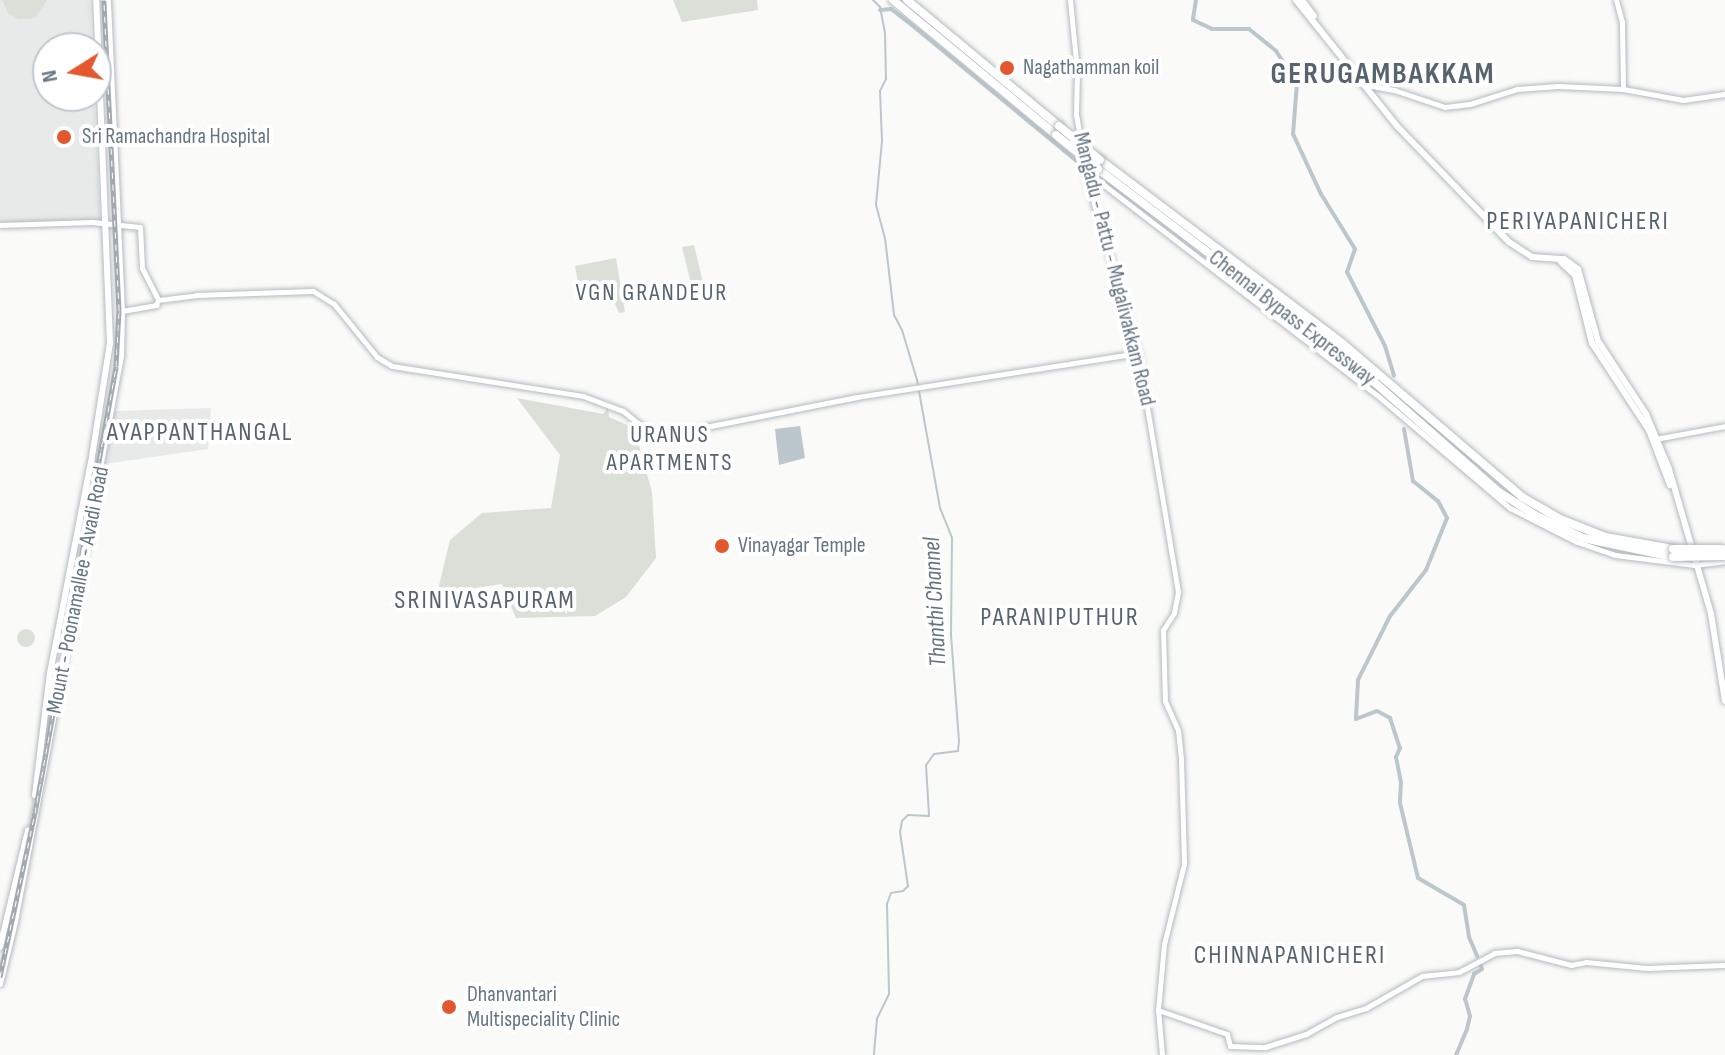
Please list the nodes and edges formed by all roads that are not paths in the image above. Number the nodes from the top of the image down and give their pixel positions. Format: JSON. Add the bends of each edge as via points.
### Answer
{"nodes":[{"id":1,"x":96,"y":0,"type":"edge"},
{"id":2,"x":108,"y":0,"type":"edge"},
{"id":3,"x":893,"y":0,"type":"edge"},
{"id":4,"x":907,"y":0,"type":"edge"},
{"id":5,"x":1070,"y":0,"type":"edge"},
{"id":6,"x":1299,"y":0,"type":"edge"},
{"id":7,"x":1616,"y":0,"type":"edge"},
{"id":8,"x":1364,"y":84,"type":"junction"},
{"id":9,"x":1623,"y":89,"type":"junction"},
{"id":10,"x":1725,"y":94,"type":"edge"},
{"id":11,"x":1058,"y":130,"type":"junction"},
{"id":12,"x":1086,"y":171,"type":"junction"},
{"id":13,"x":107,"y":223,"type":"junction"},
{"id":14,"x":0,"y":225,"type":"edge"},
{"id":15,"x":117,"y":228,"type":"junction"},
{"id":16,"x":158,"y":300,"type":"junction"},
{"id":17,"x":122,"y":311,"type":"junction"},
{"id":18,"x":1138,"y":353,"type":"junction"},
{"id":19,"x":1725,"y":426,"type":"edge"},
{"id":20,"x":1655,"y":439,"type":"junction"},
{"id":21,"x":1724,"y":554,"type":"edge"},
{"id":22,"x":1695,"y":565,"type":"junction"},
{"id":23,"x":50,"y":673,"type":"junction"},
{"id":24,"x":61,"y":675,"type":"junction"},
{"id":25,"x":1725,"y":701,"type":"edge"},
{"id":26,"x":1725,"y":710,"type":"edge"},
{"id":27,"x":0,"y":947,"type":"edge"},
{"id":28,"x":1725,"y":965,"type":"edge"},
{"id":29,"x":0,"y":984,"type":"edge"},
{"id":30,"x":1158,"y":1010,"type":"junction"},
{"id":31,"x":1162,"y":1055,"type":"edge"}],
"edges":[{"from":1,"to":13,"type":"main road","name":"Mount - Poonamallee - Avadi Road"},
{"from":2,"to":15,"type":"main road","name":"Mount - Poonamallee - Avadi Road"},
{"from":3,"to":11,"type":"highway","name":"Chennai Bypass Expressway"},
{"from":4,"to":11,"type":"highway","name":"Chennai Bypass Expressway"},
{"from":5,"to":12,"type":"street","name":"Mangadu - Pattu - Mugalivakkam Road","via":[[1076,114]]},
{"from":6,"to":8,"type":"main road"},
{"from":7,"to":9,"type":"street","via":[[1622,22]]},
{"from":8,"to":9,"type":"street","via":[[1445,107],[1517,89]]},
{"from":8,"to":20,"type":"main road","via":[[1515,247],[1572,271],[1592,343]]},
{"from":9,"to":10,"type":"street","via":[[1683,100]]},
{"from":11,"to":21,"type":"highway","name":"Chennai Bypass Expressway","bridge":true,"via":[[1348,359],[1499,492],[1535,515],[1583,538],[1673,553]]},
{"from":12,"to":18,"type":"street","name":"Mangadu - Pattu - Mugalivakkam Road"},
{"from":12,"to":22,"type":"street","via":[[1377,395],[1510,508],[1593,548]]},
{"from":13,"to":14,"type":"street"},
{"from":13,"to":15,"type":"street"},
{"from":13,"to":23,"type":"main road","name":"Mount - Poonamallee - Avadi Road","via":[[106,377]]},
{"from":15,"to":16,"type":"street","via":[[140,227],[142,268]]},
{"from":15,"to":17,"type":"main road","name":"Mount - Poonamallee - Avadi Road"},
{"from":16,"to":17,"type":"street","via":[[146,309]]},
{"from":16,"to":18,"type":"street","via":[[257,290],[313,291],[334,304],[377,357],[392,366],[583,396],[623,411],[655,437]]},
{"from":17,"to":24,"type":"main road","name":"Mount - Poonamallee - Avadi Road","via":[[115,396]]},
{"from":18,"to":30,"type":"street","name":"Mangadu - Pattu - Mugalivakkam Road","via":[[1178,592],[1163,630],[1165,701],[1178,730],[1181,760],[1184,864],[1164,944]]},
{"from":19,"to":20,"type":"street"},
{"from":20,"to":22,"type":"main road"},
{"from":21,"to":22,"type":"street"},
{"from":22,"to":25,"type":"main road","via":[[1715,633]]},
{"from":22,"to":26,"type":"main road"},
{"from":23,"to":24,"type":"main road"},
{"from":23,"to":27,"type":"main road","name":"Mount - Poonamallee - Avadi Road","via":[[30,823]]},
{"from":24,"to":29,"type":"main road","name":"Mount - Poonamallee - Avadi Road"},
{"from":28,"to":30,"type":"street","via":[[1571,965],[1517,951],[1494,953],[1459,972],[1422,976],[1366,1008],[1265,1047],[1230,1046],[1227,1034]]},
{"from":30,"to":31,"type":"street","name":"Mangadu - Pattu - Mugalivakkam Road"}]}
